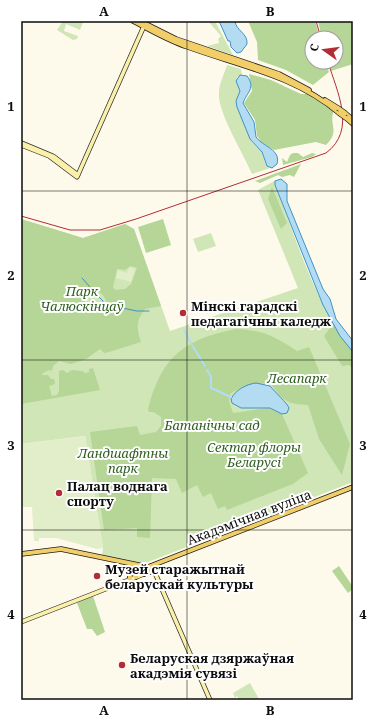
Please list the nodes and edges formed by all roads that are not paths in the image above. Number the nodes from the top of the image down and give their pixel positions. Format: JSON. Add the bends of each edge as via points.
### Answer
{"nodes":[{"id":1,"x":132,"y":21,"type":"edge"},
{"id":2,"x":142,"y":21,"type":"edge"},
{"id":3,"x":144,"y":27,"type":"junction"},
{"id":4,"x":227,"y":58,"type":"junction"},
{"id":5,"x":345,"y":116,"type":"junction"},
{"id":6,"x":353,"y":120,"type":"edge"},
{"id":7,"x":353,"y":124,"type":"edge"},
{"id":8,"x":21,"y":144,"type":"edge"},
{"id":9,"x":353,"y":487,"type":"edge"},
{"id":10,"x":21,"y":554,"type":"edge"},
{"id":11,"x":129,"y":564,"type":"junction"},
{"id":12,"x":135,"y":566,"type":"junction"},
{"id":13,"x":152,"y":566,"type":"junction"},
{"id":14,"x":154,"y":572,"type":"junction"},
{"id":15,"x":144,"y":574,"type":"junction"},
{"id":16,"x":136,"y":577,"type":"junction"},
{"id":17,"x":130,"y":579,"type":"junction"},
{"id":18,"x":21,"y":622,"type":"edge"},
{"id":19,"x":210,"y":700,"type":"edge"}],
"edges":[{"from":1,"to":3,"type":"main road"},
{"from":2,"to":3,"type":"street"},
{"from":2,"to":4,"type":"main road","via":[[176,39]]},
{"from":3,"to":4,"type":"main road","via":[[182,45]]},
{"from":3,"to":8,"type":"street","via":[[77,176],[57,158]]},
{"from":4,"to":5,"type":"main road","bridge":true,"via":[[289,82]]},
{"from":5,"to":6,"type":"main road"},
{"from":5,"to":7,"type":"main road"},
{"from":9,"to":13,"type":"main road","name":"Акадэмічная вуліца"},
{"from":10,"to":11,"type":"main road","via":[[61,549]]},
{"from":11,"to":12,"type":"main road"},
{"from":11,"to":17,"type":"main road"},
{"from":12,"to":13,"type":"main road"},
{"from":12,"to":16,"type":"main road","via":[[138,571]]},
{"from":13,"to":14,"type":"street"},
{"from":13,"to":15,"type":"main road"},
{"from":14,"to":15,"type":"street"},
{"from":14,"to":19,"type":"street"},
{"from":15,"to":16,"type":"street"},
{"from":16,"to":17,"type":"street"},
{"from":17,"to":18,"type":"street"}]}
